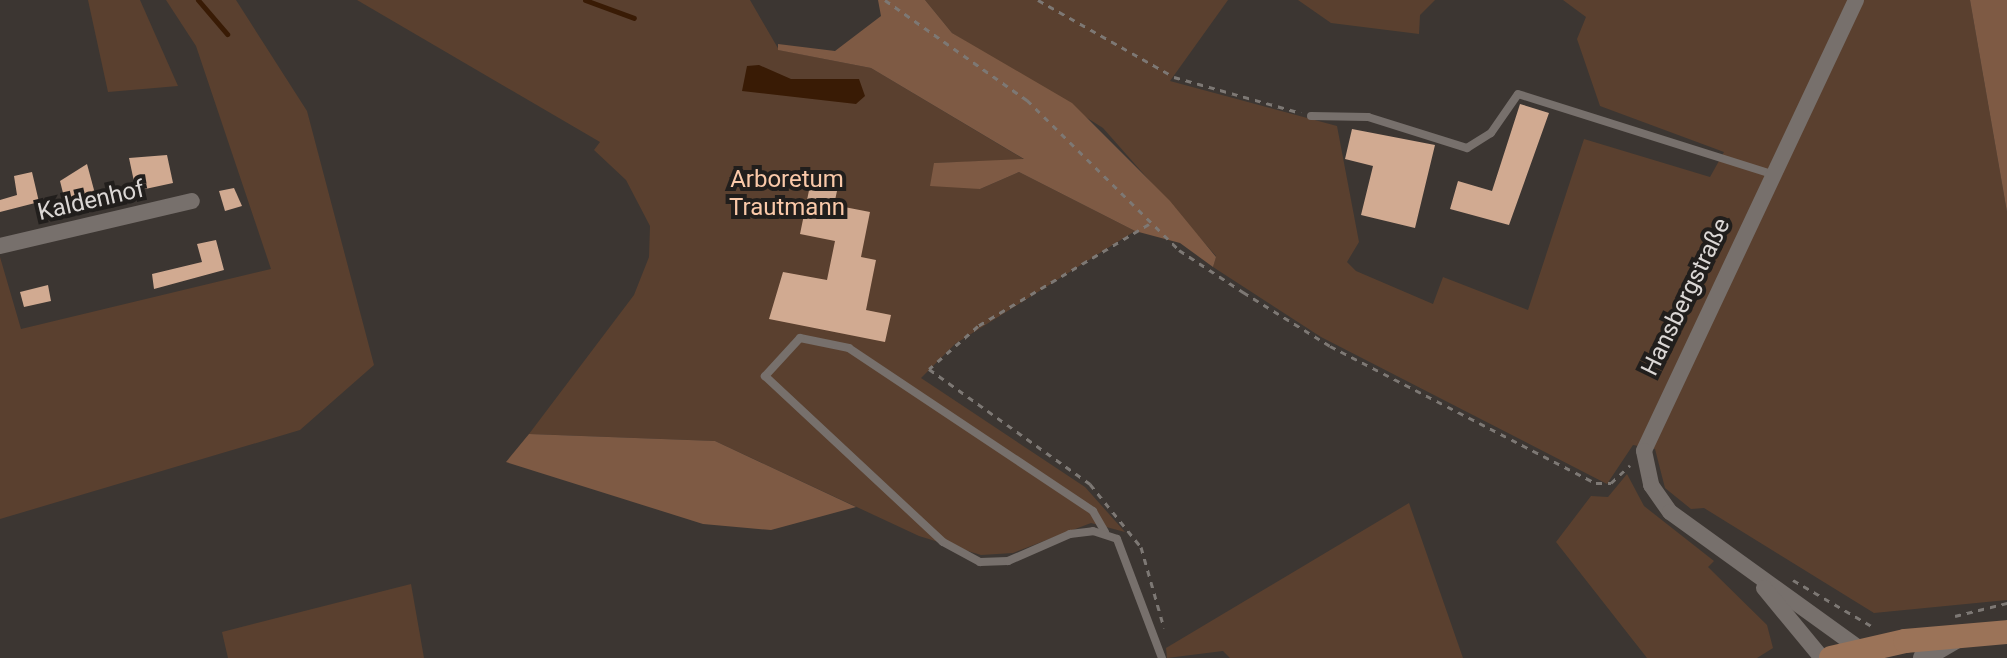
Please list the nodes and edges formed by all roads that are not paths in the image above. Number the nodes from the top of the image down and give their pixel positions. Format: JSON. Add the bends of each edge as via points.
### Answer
{"nodes":[{"id":1,"x":1856,"y":0,"type":"edge"},
{"id":2,"x":1311,"y":116,"type":"road end"},
{"id":3,"x":1772,"y":174,"type":"junction"},
{"id":4,"x":192,"y":201,"type":"dead end"},
{"id":5,"x":0,"y":246,"type":"edge"},
{"id":6,"x":1105,"y":532,"type":"junction"},
{"id":7,"x":1761,"y":583,"type":"junction"},
{"id":8,"x":2007,"y":632,"type":"edge"},
{"id":9,"x":1961,"y":636,"type":"junction"},
{"id":10,"x":1863,"y":655,"type":"edge"},
{"id":11,"x":1162,"y":658,"type":"edge"},
{"id":12,"x":1822,"y":658,"type":"edge"},
{"id":13,"x":1831,"y":658,"type":"edge"},
{"id":14,"x":1923,"y":658,"type":"edge"}],
"edges":[{"from":1,"to":3,"type":"street","name":"Hansbergstraße"},
{"from":2,"to":3,"type":"lane","via":[[1368,117],[1467,148],[1491,133],[1518,94]]},
{"from":3,"to":7,"type":"street","name":"Hansbergstraße","via":[[1644,451],[1651,485],[1670,512]]},
{"from":4,"to":5,"type":"street","name":"Kaldenhof"},
{"from":6,"to":6,"type":"lane","via":[[1070,534],[1008,561],[980,562],[943,542],[765,376],[800,338],[849,348],[1093,511]]},
{"from":6,"to":11,"type":"lane","via":[[1128,554]]},
{"from":7,"to":10,"type":"street","via":[[1807,605]]},
{"from":7,"to":12,"type":"street"},
{"from":8,"to":9,"type":"main road"},
{"from":9,"to":10,"type":"main road"},
{"from":9,"to":14,"type":"street"},
{"from":10,"to":13,"type":"main road"}]}
